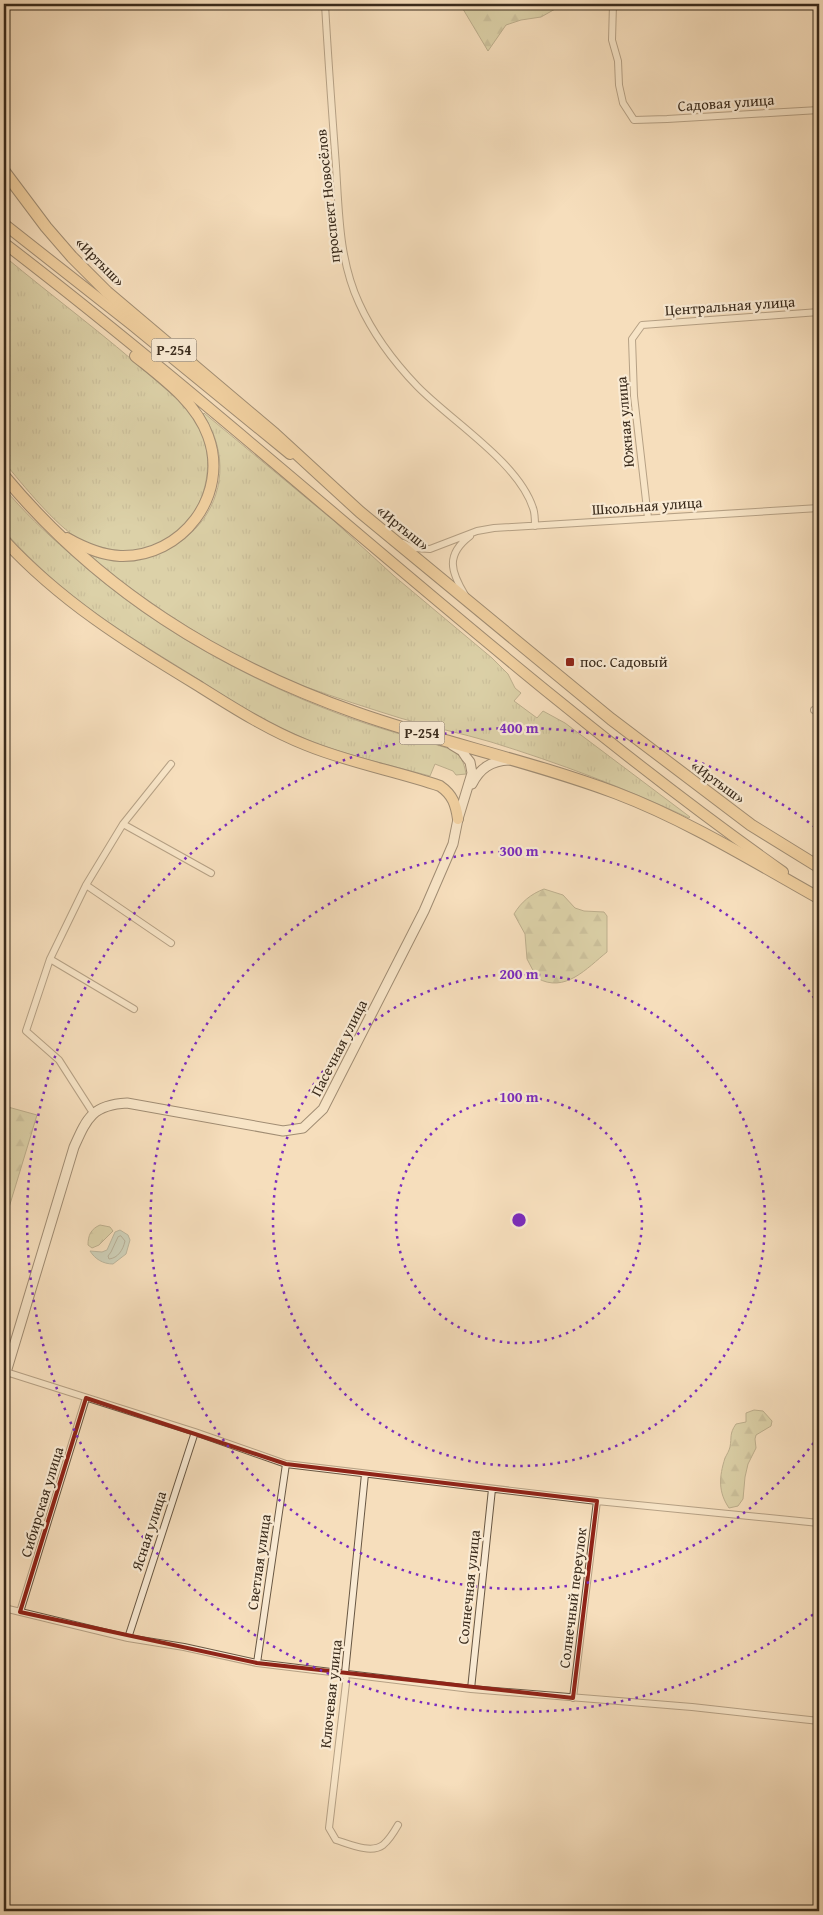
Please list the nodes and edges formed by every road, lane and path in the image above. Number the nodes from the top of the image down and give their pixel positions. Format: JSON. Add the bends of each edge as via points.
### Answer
{"nodes":[{"id":1,"x":325,"y":4,"type":"edge"},
{"id":2,"x":613,"y":4,"type":"edge"},
{"id":3,"x":819,"y":110,"type":"edge"},
{"id":4,"x":4,"y":171,"type":"edge"},
{"id":5,"x":4,"y":224,"type":"edge"},
{"id":6,"x":4,"y":244,"type":"edge"},
{"id":7,"x":819,"y":312,"type":"edge"},
{"id":8,"x":642,"y":325,"type":"joint"},
{"id":9,"x":4,"y":476,"type":"edge"},
{"id":10,"x":819,"y":508,"type":"edge"},
{"id":11,"x":360,"y":512,"type":"junction"},
{"id":12,"x":648,"y":518,"type":"junction"},
{"id":13,"x":535,"y":526,"type":"junction"},
{"id":14,"x":48,"y":527,"type":"junction"},
{"id":15,"x":476,"y":531,"type":"junction"},
{"id":16,"x":389,"y":536,"type":"junction"},
{"id":17,"x":4,"y":540,"type":"edge"},
{"id":18,"x":468,"y":600,"type":"junction"},
{"id":19,"x":358,"y":713,"type":"junction"},
{"id":20,"x":518,"y":761,"type":"junction"},
{"id":21,"x":171,"y":764,"type":"dead end"},
{"id":22,"x":466,"y":795,"type":"junction"},
{"id":23,"x":458,"y":819,"type":"junction"},
{"id":24,"x":124,"y":824,"type":"junction"},
{"id":25,"x":819,"y":867,"type":"edge"},
{"id":26,"x":211,"y":873,"type":"dead end"},
{"id":27,"x":86,"y":885,"type":"junction"},
{"id":28,"x":819,"y":897,"type":"edge"},
{"id":29,"x":171,"y":943,"type":"dead end"},
{"id":30,"x":50,"y":959,"type":"junction"},
{"id":31,"x":134,"y":1009,"type":"dead end"},
{"id":32,"x":92,"y":1113,"type":"junction"},
{"id":33,"x":5,"y":1375,"type":"edge"},
{"id":34,"x":86,"y":1398,"type":"junction"},
{"id":35,"x":195,"y":1432,"type":"junction"},
{"id":36,"x":286,"y":1464,"type":"junction"},
{"id":37,"x":365,"y":1474,"type":"junction"},
{"id":38,"x":492,"y":1489,"type":"junction"},
{"id":39,"x":597,"y":1501,"type":"junction"},
{"id":40,"x":819,"y":1523,"type":"edge"},
{"id":41,"x":4,"y":1608,"type":"edge"},
{"id":42,"x":20,"y":1612,"type":"junction"},
{"id":43,"x":128,"y":1638,"type":"junction"},
{"id":44,"x":256,"y":1663,"type":"junction"},
{"id":45,"x":345,"y":1673,"type":"junction"},
{"id":46,"x":471,"y":1689,"type":"junction"},
{"id":47,"x":573,"y":1698,"type":"junction"},
{"id":48,"x":819,"y":1721,"type":"edge"},
{"id":49,"x":398,"y":1825,"type":"dead end"}],
"edges":[{"from":1,"to":13,"type":"street","name":"проспект Новосёлов","via":[[341,234],[350,281],[358,301],[381,342],[416,385],[517,479],[534,510]]},
{"from":2,"to":3,"type":"street","name":"Садовая улица","via":[[612,40],[618,61],[619,85],[623,103],[634,120]]},
{"from":4,"to":11,"type":"highway","name":"«Иртыш»","number":"Р-254","via":[[46,227],[107,292],[275,434]]},
{"from":5,"to":11,"type":"main road"},
{"from":6,"to":14,"type":"main road","via":[[183,398],[200,419],[212,448],[212,482],[205,505],[189,528],[157,550],[133,555],[108,555],[77,544]]},
{"from":6,"to":28,"type":"main road","via":[[192,394],[597,734],[677,796]]},
{"from":7,"to":8,"type":"street","name":"Центральная улица"},
{"from":8,"to":12,"type":"street","name":"Южная улица","via":[[632,339],[634,396]]},
{"from":9,"to":14,"type":"highway","number":"Р-254"},
{"from":10,"to":12,"type":"street","name":"Школьная улица"},
{"from":11,"to":16,"type":"highway","name":"«Иртыш»","number":"Р-254"},
{"from":12,"to":13,"type":"street","name":"Школьная улица"},
{"from":13,"to":15,"type":"street","name":"Школьная улица"},
{"from":14,"to":19,"type":"highway","number":"Р-254","via":[[121,589],[188,636],[274,680]]},
{"from":15,"to":16,"type":"street","name":"Школьная улица","via":[[436,547],[422,549]]},
{"from":15,"to":18,"type":"street","via":[[461,543],[453,560],[456,579]]},
{"from":16,"to":18,"type":"highway","name":"«Иртыш»","number":"Р-254"},
{"from":17,"to":23,"type":"main road","via":[[73,605],[148,656],[282,735],[328,753],[440,786],[452,797]]},
{"from":18,"to":25,"type":"highway","name":"«Иртыш»","number":"Р-254","via":[[682,774],[751,825]]},
{"from":19,"to":20,"type":"highway","number":"Р-254"},
{"from":19,"to":22,"type":"main road","via":[[459,748],[472,768]]},
{"from":20,"to":22,"type":"main road","via":[[498,761],[488,765]]},
{"from":20,"to":28,"type":"highway","number":"Р-254","via":[[660,811]]},
{"from":21,"to":24,"type":"street"},
{"from":22,"to":23,"type":"main road","name":"Пасечная улица"},
{"from":23,"to":32,"type":"main road","name":"Пасечная улица","via":[[453,844],[424,911],[337,1085],[310,1123],[303,1128],[283,1131],[127,1103],[102,1107]]},
{"from":24,"to":26,"type":"street"},
{"from":24,"to":27,"type":"street"},
{"from":27,"to":29,"type":"street"},
{"from":27,"to":30,"type":"street"},
{"from":30,"to":31,"type":"street"},
{"from":30,"to":32,"type":"street","via":[[26,1032],[59,1060]]},
{"from":32,"to":33,"type":"main road","via":[[74,1148]]},
{"from":33,"to":34,"type":"street"},
{"from":34,"to":35,"type":"street"},
{"from":34,"to":42,"type":"street","name":"Сибирская улица"},
{"from":35,"to":36,"type":"street"},
{"from":35,"to":43,"type":"street","name":"Ясная улица"},
{"from":36,"to":37,"type":"street"},
{"from":36,"to":44,"type":"street","name":"Светлая улица"},
{"from":37,"to":38,"type":"street"},
{"from":37,"to":45,"type":"street","name":"Ключевая улица"},
{"from":38,"to":39,"type":"street"},
{"from":38,"to":46,"type":"street","name":"Солнечная улица"},
{"from":39,"to":40,"type":"street"},
{"from":39,"to":47,"type":"street","name":"Солнечный переулок"},
{"from":41,"to":42,"type":"street"},
{"from":42,"to":43,"type":"street"},
{"from":43,"to":44,"type":"street"},
{"from":44,"to":45,"type":"street"},
{"from":45,"to":46,"type":"street"},
{"from":45,"to":49,"type":"street","name":"Ключевая улица","via":[[329,1828],[336,1840],[361,1848],[379,1848]]},
{"from":46,"to":47,"type":"street"},
{"from":47,"to":48,"type":"street"}]}
